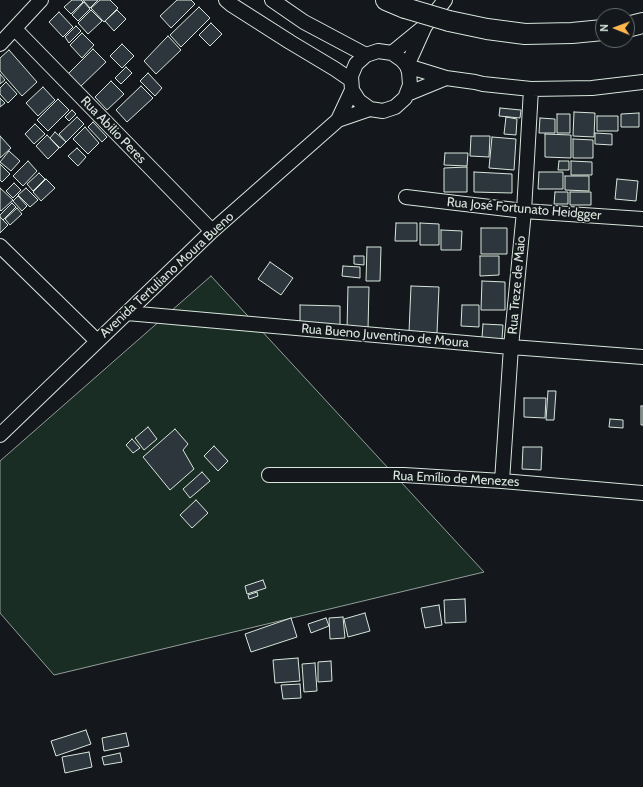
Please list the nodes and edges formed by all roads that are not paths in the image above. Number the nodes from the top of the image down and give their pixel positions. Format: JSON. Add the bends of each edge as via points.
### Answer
{"nodes":[{"id":1,"x":41,"y":0,"type":"edge"},
{"id":2,"x":226,"y":0,"type":"edge"},
{"id":3,"x":272,"y":0,"type":"edge"},
{"id":4,"x":386,"y":0,"type":"edge"},
{"id":5,"x":445,"y":0,"type":"edge"},
{"id":6,"x":425,"y":26,"type":"junction"},
{"id":7,"x":15,"y":29,"type":"junction"},
{"id":8,"x":595,"y":31,"type":"edge"},
{"id":9,"x":0,"y":44,"type":"edge"},
{"id":10,"x":392,"y":53,"type":"junction"},
{"id":11,"x":366,"y":55,"type":"junction"},
{"id":12,"x":407,"y":66,"type":"junction"},
{"id":13,"x":446,"y":78,"type":"junction"},
{"id":14,"x":643,"y":82,"type":"edge"},
{"id":15,"x":352,"y":85,"type":"junction"},
{"id":16,"x":531,"y":89,"type":"junction"},
{"id":17,"x":407,"y":94,"type":"junction"},
{"id":18,"x":370,"y":109,"type":"junction"},
{"id":19,"x":338,"y":120,"type":"junction"},
{"id":20,"x":406,"y":197,"type":"dead end"},
{"id":21,"x":524,"y":210,"type":"junction"},
{"id":22,"x":643,"y":219,"type":"edge"},
{"id":23,"x":212,"y":231,"type":"junction"},
{"id":24,"x":0,"y":246,"type":"edge"},
{"id":25,"x":127,"y":312,"type":"junction"},
{"id":26,"x":98,"y":341,"type":"junction"},
{"id":27,"x":511,"y":347,"type":"junction"},
{"id":28,"x":643,"y":357,"type":"edge"},
{"id":29,"x":0,"y":435,"type":"edge"},
{"id":30,"x":269,"y":475,"type":"dead end"},
{"id":31,"x":502,"y":481,"type":"junction"},
{"id":32,"x":643,"y":493,"type":"edge"}],
"edges":[{"from":1,"to":7,"type":"street"},
{"from":2,"to":15,"type":"street","via":[[335,69]]},
{"from":3,"to":11,"type":"street","via":[[304,22]]},
{"from":4,"to":8,"type":"highway","bridge":true,"via":[[449,21],[486,29],[525,34]]},
{"from":5,"to":6,"type":"street"},
{"from":6,"to":10,"type":"street"},
{"from":6,"to":12,"type":"street"},
{"from":7,"to":9,"type":"street"},
{"from":7,"to":23,"type":"street","name":"Rua Abilio Peres"},
{"from":10,"to":11,"type":"street","via":[[378,51]]},
{"from":10,"to":12,"type":"street"},
{"from":11,"to":15,"type":"street","via":[[356,64],[351,76]]},
{"from":12,"to":13,"type":"street"},
{"from":12,"to":17,"type":"street","via":[[410,85]]},
{"from":13,"to":16,"type":"street"},
{"from":13,"to":17,"type":"street"},
{"from":14,"to":16,"type":"street","via":[[592,88]]},
{"from":15,"to":18,"type":"street","via":[[359,101]]},
{"from":15,"to":19,"type":"street","name":"Avenida Tertuliano Moura Bueno"},
{"from":16,"to":21,"type":"street","name":"Rua Treze de Maio"},
{"from":17,"to":18,"type":"street","via":[[395,107],[383,111]]},
{"from":18,"to":19,"type":"street","name":"Avenida Tertuliano Moura Bueno"},
{"from":19,"to":23,"type":"street","name":"Avenida Tertuliano Moura Bueno"},
{"from":20,"to":21,"type":"street","name":"Rua José Fortunato Heidgger"},
{"from":21,"to":22,"type":"street","name":"Rua José Fortunato Heidgger"},
{"from":21,"to":27,"type":"street","name":"Rua Treze de Maio"},
{"from":23,"to":25,"type":"street","name":"Avenida Tertuliano Moura Bueno"},
{"from":24,"to":26,"type":"street"},
{"from":25,"to":26,"type":"street","name":"Avenida Tertuliano Moura Bueno"},
{"from":25,"to":27,"type":"street","name":"Rua Bueno Juventino de Moura"},
{"from":26,"to":29,"type":"street","name":"Avenida Tertuliano Moura Bueno"},
{"from":27,"to":28,"type":"street","name":"Rua Bueno Juventino de Moura"},
{"from":27,"to":31,"type":"street","name":"Rua Treze de Maio"},
{"from":30,"to":31,"type":"street","name":"Rua Emílio de Menezes","via":[[404,476]]},
{"from":31,"to":32,"type":"street","name":"Rua Emílio de Menezes"}]}
